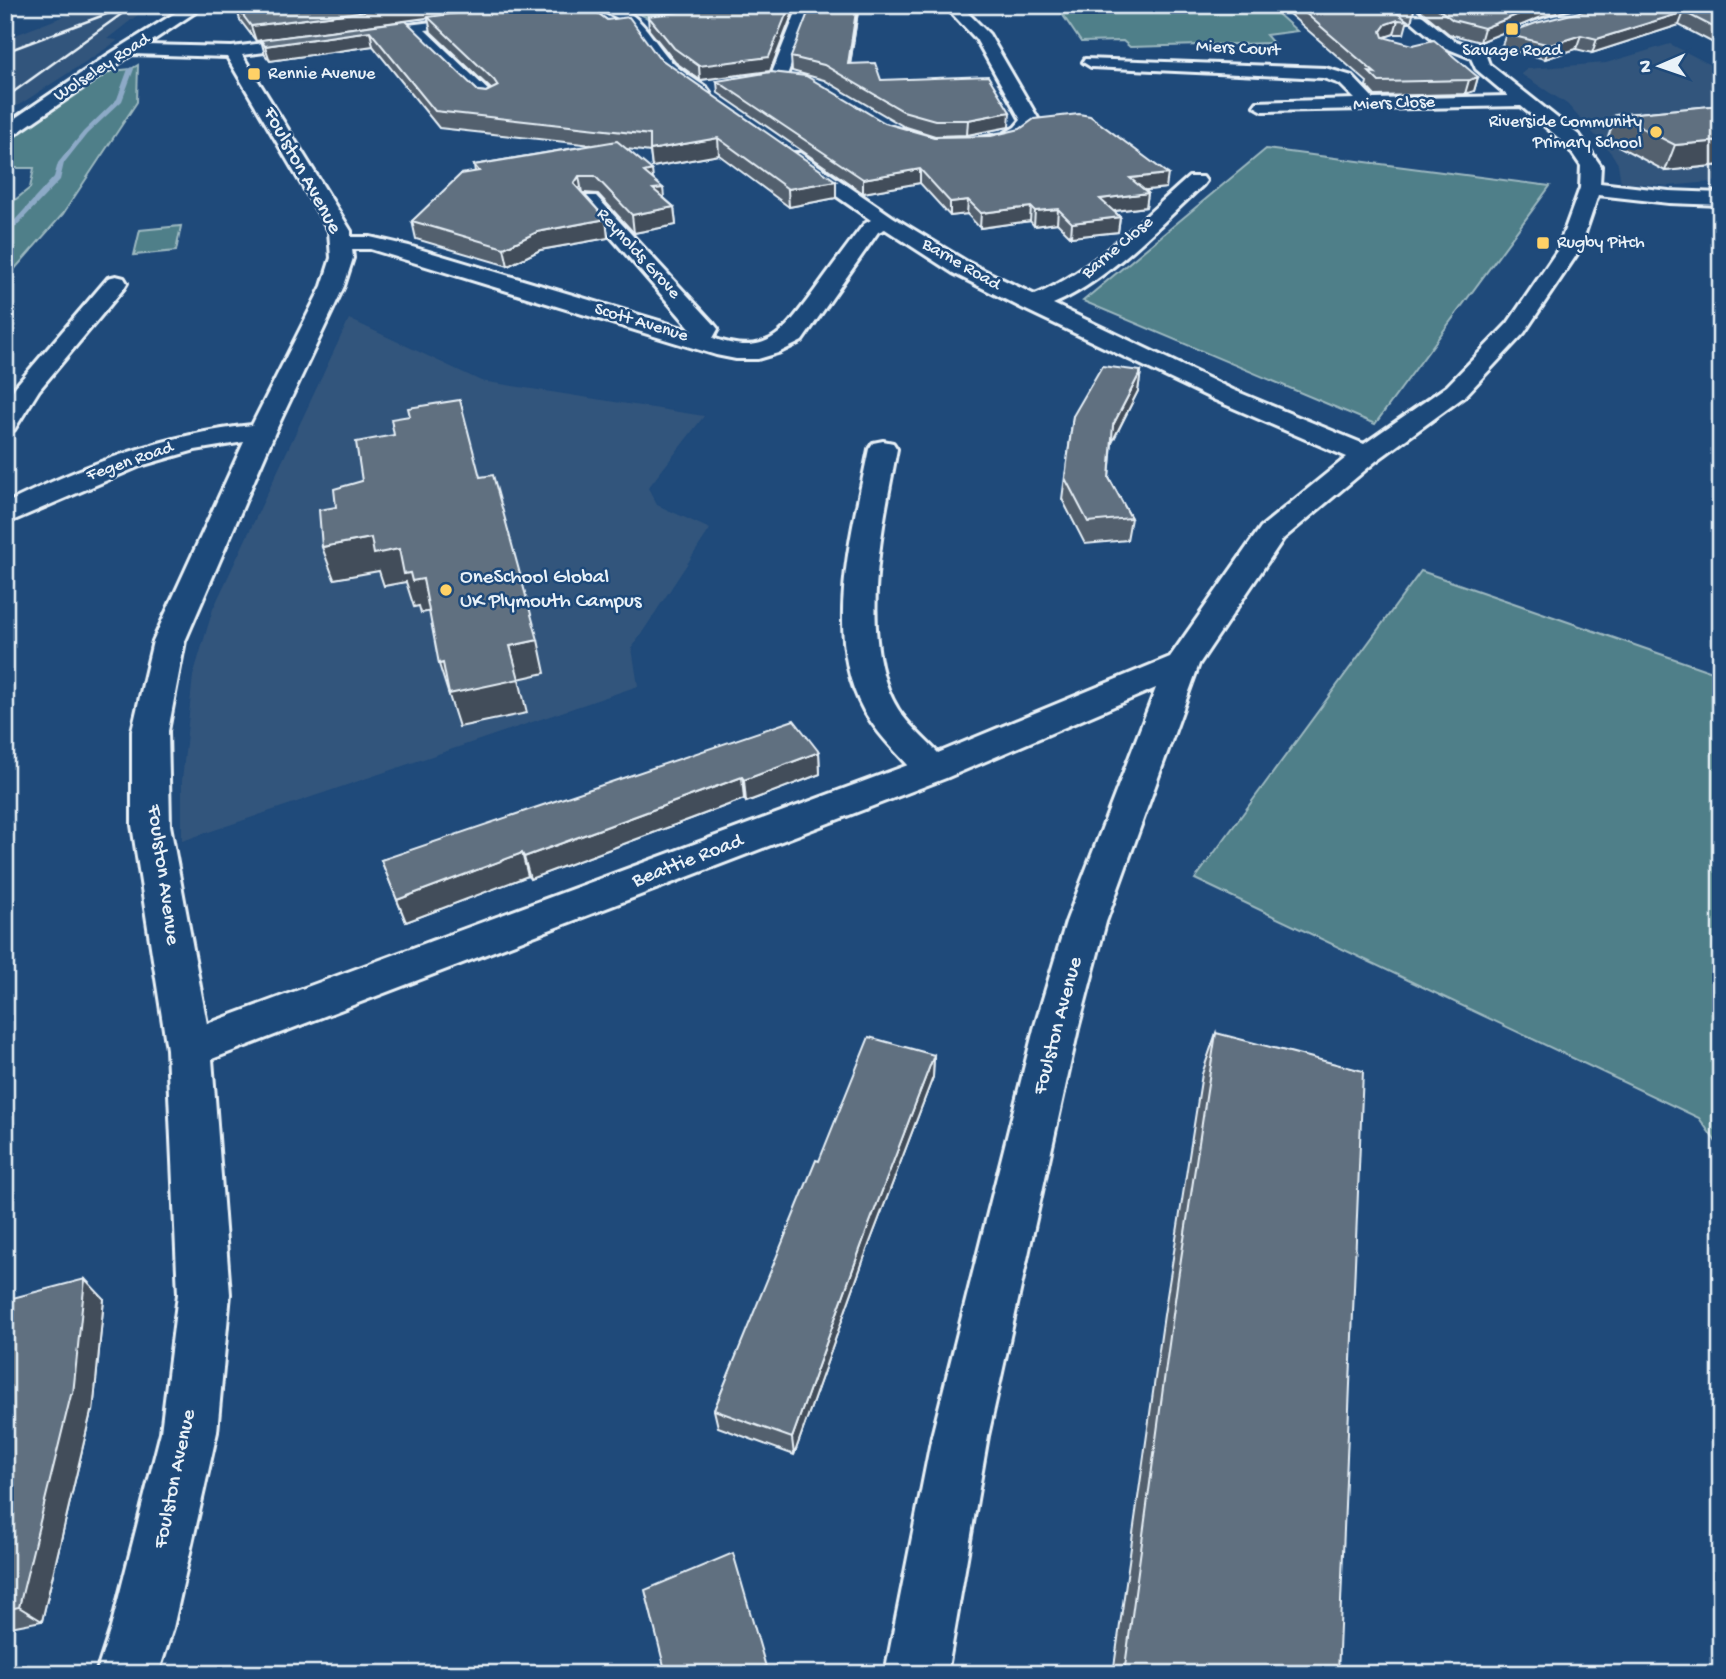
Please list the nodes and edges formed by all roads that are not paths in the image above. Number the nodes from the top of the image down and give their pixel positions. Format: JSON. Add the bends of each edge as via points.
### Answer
{"nodes":[{"id":1,"x":199,"y":5,"type":"edge"},
{"id":2,"x":602,"y":5,"type":"edge"},
{"id":3,"x":806,"y":5,"type":"edge"},
{"id":4,"x":951,"y":5,"type":"edge"},
{"id":5,"x":1400,"y":5,"type":"edge"},
{"id":6,"x":1602,"y":5,"type":"edge"},
{"id":7,"x":496,"y":16,"type":"edge"},
{"id":8,"x":342,"y":22,"type":"edge"},
{"id":9,"x":414,"y":27,"type":"junction"},
{"id":10,"x":333,"y":38,"type":"junction"},
{"id":11,"x":1485,"y":48,"type":"junction"},
{"id":12,"x":130,"y":49,"type":"junction"},
{"id":13,"x":232,"y":52,"type":"junction"},
{"id":14,"x":1091,"y":62,"type":"dead end"},
{"id":15,"x":800,"y":79,"type":"edge"},
{"id":16,"x":721,"y":95,"type":"edge"},
{"id":17,"x":489,"y":101,"type":"edge"},
{"id":18,"x":1525,"y":101,"type":"junction"},
{"id":19,"x":1371,"y":105,"type":"junction"},
{"id":20,"x":1263,"y":106,"type":"dead end"},
{"id":21,"x":5,"y":133,"type":"edge"},
{"id":22,"x":960,"y":145,"type":"edge"},
{"id":23,"x":780,"y":147,"type":"edge"},
{"id":24,"x":1196,"y":181,"type":"dead end"},
{"id":25,"x":1590,"y":188,"type":"junction"},
{"id":26,"x":1721,"y":199,"type":"edge"},
{"id":27,"x":589,"y":200,"type":"edge"},
{"id":28,"x":886,"y":221,"type":"junction"},
{"id":29,"x":341,"y":243,"type":"junction"},
{"id":30,"x":116,"y":283,"type":"dead end"},
{"id":31,"x":1032,"y":304,"type":"junction"},
{"id":32,"x":699,"y":341,"type":"junction"},
{"id":33,"x":5,"y":424,"type":"edge"},
{"id":34,"x":262,"y":432,"type":"junction"},
{"id":35,"x":883,"y":449,"type":"dead end"},
{"id":36,"x":1366,"y":455,"type":"junction"},
{"id":37,"x":5,"y":515,"type":"edge"},
{"id":38,"x":1182,"y":664,"type":"junction"},
{"id":39,"x":933,"y":769,"type":"junction"},
{"id":40,"x":190,"y":1049,"type":"junction"},
{"id":41,"x":127,"y":1674,"type":"edge"},
{"id":42,"x":916,"y":1674,"type":"edge"}],
"edges":[{"from":1,"to":12,"type":"street","name":"Wolseley Road"},
{"from":2,"to":16,"type":"street","via":[[633,21],[667,67],[696,89]]},
{"from":3,"to":15,"type":"street","via":[[772,78]]},
{"from":4,"to":22,"type":"street","via":[[983,37],[1030,120],[1017,135]]},
{"from":5,"to":11,"type":"street","via":[[1423,37],[1458,49]]},
{"from":6,"to":11,"type":"street"},
{"from":7,"to":9,"type":"street"},
{"from":8,"to":10,"type":"street","via":[[332,28]]},
{"from":9,"to":10,"type":"street"},
{"from":9,"to":17,"type":"street"},
{"from":10,"to":13,"type":"street"},
{"from":11,"to":18,"type":"street","via":[[1482,66]]},
{"from":12,"to":13,"type":"street"},
{"from":12,"to":21,"type":"street","name":"Wolseley Road"},
{"from":13,"to":29,"type":"street","name":"Foulston Avenue","via":[[340,231]]},
{"from":14,"to":19,"type":"street","name":"Miers Court","via":[[1325,73],[1346,80]]},
{"from":18,"to":19,"type":"street","name":"Miers Close"},
{"from":18,"to":25,"type":"street","via":[[1573,140],[1591,166]]},
{"from":19,"to":20,"type":"street","name":"Miers Close"},
{"from":23,"to":28,"type":"street","name":"Barne Road"},
{"from":24,"to":31,"type":"street","name":"Barne Close","via":[[1066,290]]},
{"from":25,"to":26,"type":"street"},
{"from":25,"to":36,"type":"street","name":"Foulston Avenue","via":[[1568,251],[1516,328],[1457,391]]},
{"from":27,"to":32,"type":"street","name":"Reynolds Grove","via":[[706,329]]},
{"from":28,"to":31,"type":"street","name":"Barne Road","via":[[961,268]]},
{"from":28,"to":32,"type":"street","name":"Scott Avenue","via":[[871,228],[793,336],[775,348],[751,353],[725,351]]},
{"from":29,"to":32,"type":"street","name":"Scott Avenue","via":[[370,243],[401,251]]},
{"from":29,"to":34,"type":"street","name":"Foulston Avenue","via":[[342,258],[333,286]]},
{"from":30,"to":33,"type":"street","via":[[29,387]]},
{"from":31,"to":36,"type":"street","name":"Barne Road","via":[[1224,395]]},
{"from":34,"to":37,"type":"street","name":"Fegen Road","via":[[222,435],[152,451],[22,494]]},
{"from":34,"to":40,"type":"street","name":"Foulston Avenue","via":[[169,641],[150,731],[151,825]]},
{"from":35,"to":39,"type":"street","via":[[859,582],[860,647],[881,710]]},
{"from":36,"to":38,"type":"street","name":"Foulston Avenue","via":[[1272,533]]},
{"from":38,"to":39,"type":"street","name":"Beattie Road"},
{"from":38,"to":42,"type":"street","name":"Foulston Avenue","via":[[1086,922],[1056,1029],[960,1436]]},
{"from":39,"to":40,"type":"street","name":"Beattie Road"},
{"from":40,"to":41,"type":"street","name":"Foulston Avenue","via":[[204,1294],[189,1432]]}]}
